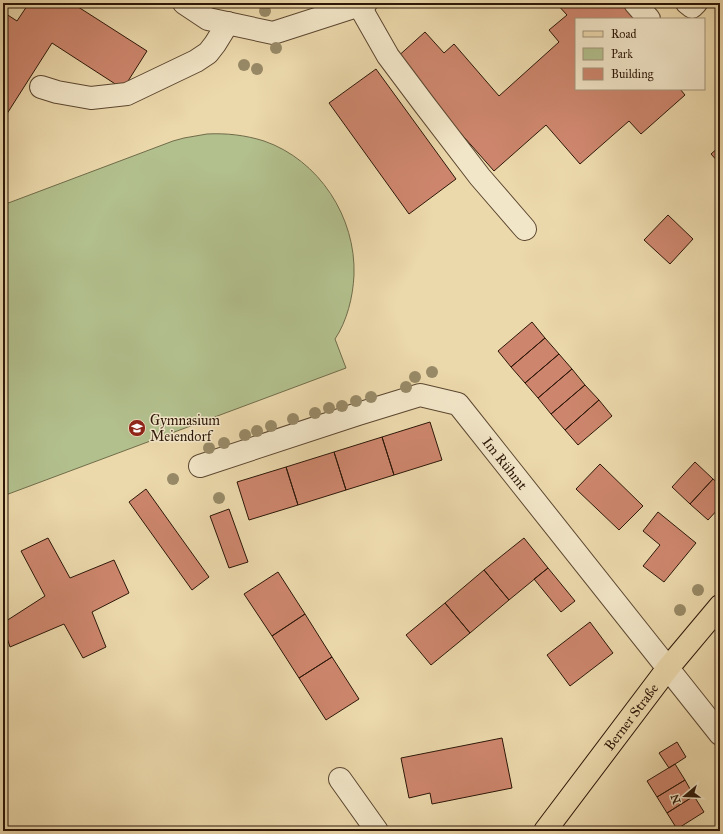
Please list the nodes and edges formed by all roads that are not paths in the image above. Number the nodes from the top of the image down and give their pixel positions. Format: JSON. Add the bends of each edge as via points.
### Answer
{"nodes":[{"id":1,"x":184,"y":3,"type":"edge"},
{"id":2,"x":635,"y":3,"type":"edge"},
{"id":3,"x":687,"y":3,"type":"edge"},
{"id":4,"x":696,"y":3,"type":"edge"},
{"id":5,"x":363,"y":4,"type":"edge"},
{"id":6,"x":648,"y":18,"type":"edge"},
{"id":7,"x":228,"y":23,"type":"junction"},
{"id":8,"x":41,"y":87,"type":"dead end"},
{"id":9,"x":525,"y":229,"type":"dead end"},
{"id":10,"x":200,"y":466,"type":"dead end"},
{"id":11,"x":720,"y":606,"type":"edge"},
{"id":12,"x":668,"y":668,"type":"junction"},
{"id":13,"x":720,"y":734,"type":"edge"},
{"id":14,"x":340,"y":779,"type":"dead end"},
{"id":15,"x":377,"y":831,"type":"edge"},
{"id":16,"x":545,"y":831,"type":"edge"}],
"edges":[{"from":1,"to":7,"type":"street","via":[[208,19]]},
{"from":2,"to":6,"type":"street"},
{"from":3,"to":4,"type":"street","via":[[692,7]]},
{"from":5,"to":7,"type":"street","via":[[273,33]]},
{"from":5,"to":9,"type":"street","via":[[388,56],[480,177]]},
{"from":7,"to":8,"type":"street","via":[[208,53],[127,94],[91,98]]},
{"from":10,"to":12,"type":"street","name":"Im Rühmt","via":[[420,395],[458,404]]},
{"from":11,"to":12,"type":"main road","name":"Berner Straße"},
{"from":12,"to":13,"type":"street","name":"Im Rühmt"},
{"from":12,"to":16,"type":"main road","name":"Berner Straße"},
{"from":14,"to":15,"type":"street"}]}
